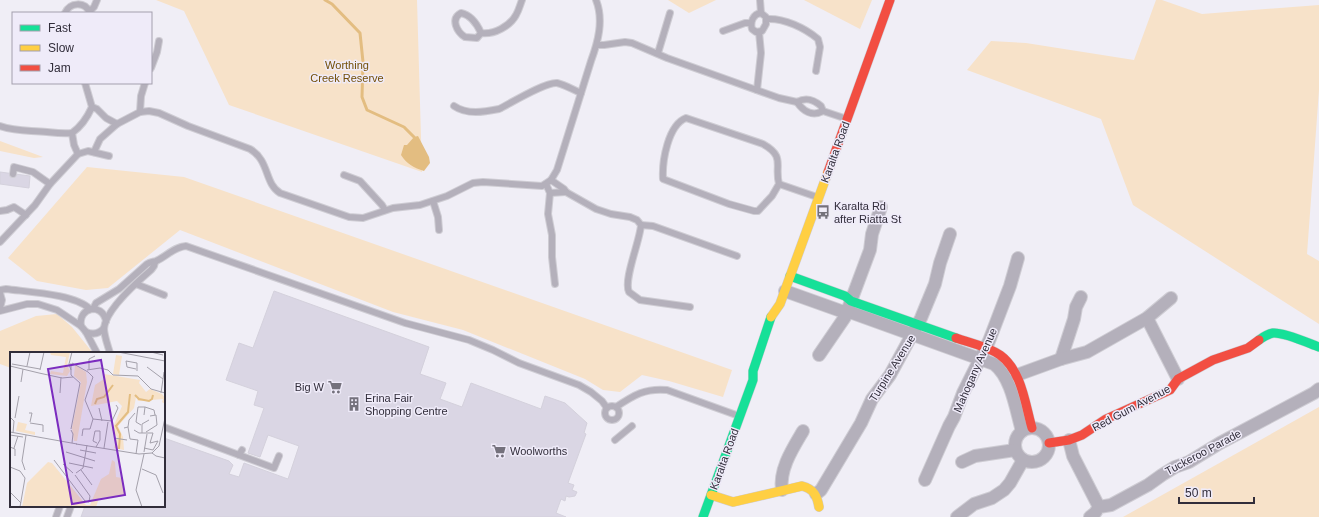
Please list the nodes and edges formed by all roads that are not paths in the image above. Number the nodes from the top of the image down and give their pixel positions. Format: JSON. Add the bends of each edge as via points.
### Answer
{"nodes":[{"id":1,"x":97,"y":0,"type":"edge"},
{"id":2,"x":522,"y":0,"type":"edge"},
{"id":3,"x":596,"y":0,"type":"edge"},
{"id":4,"x":760,"y":0,"type":"edge"},
{"id":5,"x":890,"y":0,"type":"edge"},
{"id":6,"x":66,"y":12,"type":"edge"},
{"id":7,"x":90,"y":12,"type":"edge"},
{"id":8,"x":670,"y":13,"type":"dead end"},
{"id":9,"x":761,"y":13,"type":"junction"},
{"id":10,"x":767,"y":18,"type":"junction"},
{"id":11,"x":751,"y":23,"type":"junction"},
{"id":12,"x":723,"y":31,"type":"dead end"},
{"id":13,"x":759,"y":32,"type":"junction"},
{"id":14,"x":481,"y":33,"type":"junction"},
{"id":15,"x":159,"y":41,"type":"dead end"},
{"id":16,"x":597,"y":45,"type":"junction"},
{"id":17,"x":658,"y":53,"type":"junction"},
{"id":18,"x":152,"y":65,"type":"edge"},
{"id":19,"x":816,"y":71,"type":"dead end"},
{"id":20,"x":85,"y":84,"type":"edge"},
{"id":21,"x":145,"y":84,"type":"edge"},
{"id":22,"x":757,"y":90,"type":"junction"},
{"id":23,"x":581,"y":93,"type":"junction"},
{"id":24,"x":797,"y":102,"type":"junction"},
{"id":25,"x":454,"y":106,"type":"dead end"},
{"id":26,"x":92,"y":107,"type":"junction"},
{"id":27,"x":823,"y":111,"type":"junction"},
{"id":28,"x":140,"y":112,"type":"junction"},
{"id":29,"x":847,"y":119,"type":"junction"},
{"id":30,"x":117,"y":124,"type":"junction"},
{"id":31,"x":0,"y":126,"type":"edge"},
{"id":32,"x":72,"y":133,"type":"junction"},
{"id":33,"x":94,"y":152,"type":"junction"},
{"id":34,"x":78,"y":154,"type":"junction"},
{"id":35,"x":109,"y":156,"type":"dead end"},
{"id":36,"x":13,"y":174,"type":"dead end"},
{"id":37,"x":344,"y":175,"type":"dead end"},
{"id":38,"x":552,"y":180,"type":"junction"},
{"id":39,"x":50,"y":184,"type":"junction"},
{"id":40,"x":546,"y":184,"type":"junction"},
{"id":41,"x":779,"y":184,"type":"junction"},
{"id":42,"x":566,"y":192,"type":"junction"},
{"id":43,"x":550,"y":193,"type":"junction"},
{"id":44,"x":819,"y":198,"type":"junction"},
{"id":45,"x":433,"y":201,"type":"junction"},
{"id":46,"x":881,"y":207,"type":"dead end"},
{"id":47,"x":385,"y":210,"type":"junction"},
{"id":48,"x":0,"y":211,"type":"edge"},
{"id":49,"x":26,"y":215,"type":"junction"},
{"id":50,"x":641,"y":225,"type":"junction"},
{"id":51,"x":439,"y":230,"type":"dead end"},
{"id":52,"x":950,"y":234,"type":"dead end"},
{"id":53,"x":1,"y":239,"type":"edge"},
{"id":54,"x":737,"y":256,"type":"dead end"},
{"id":55,"x":1018,"y":258,"type":"dead end"},
{"id":56,"x":155,"y":262,"type":"junction"},
{"id":57,"x":790,"y":276,"type":"junction"},
{"id":58,"x":136,"y":284,"type":"junction"},
{"id":59,"x":555,"y":284,"type":"dead end"},
{"id":60,"x":0,"y":291,"type":"edge"},
{"id":61,"x":785,"y":291,"type":"junction"},
{"id":62,"x":164,"y":295,"type":"dead end"},
{"id":63,"x":1081,"y":297,"type":"dead end"},
{"id":64,"x":1172,"y":298,"type":"dead end"},
{"id":65,"x":849,"y":306,"type":"junction"},
{"id":66,"x":690,"y":307,"type":"dead end"},
{"id":67,"x":0,"y":309,"type":"edge"},
{"id":68,"x":92,"y":309,"type":"junction"},
{"id":69,"x":1146,"y":318,"type":"junction"},
{"id":70,"x":106,"y":321,"type":"junction"},
{"id":71,"x":81,"y":326,"type":"junction"},
{"id":72,"x":104,"y":328,"type":"junction"},
{"id":73,"x":915,"y":330,"type":"junction"},
{"id":74,"x":86,"y":332,"type":"junction"},
{"id":75,"x":1319,"y":347,"type":"edge"},
{"id":76,"x":96,"y":352,"type":"edge"},
{"id":77,"x":110,"y":352,"type":"edge"},
{"id":78,"x":983,"y":354,"type":"junction"},
{"id":79,"x":819,"y":356,"type":"dead end"},
{"id":80,"x":1061,"y":359,"type":"junction"},
{"id":81,"x":1017,"y":375,"type":"junction"},
{"id":82,"x":1178,"y":379,"type":"junction"},
{"id":83,"x":1319,"y":388,"type":"edge"},
{"id":84,"x":606,"y":408,"type":"junction"},
{"id":85,"x":616,"y":408,"type":"junction"},
{"id":86,"x":739,"y":416,"type":"junction"},
{"id":87,"x":632,"y":426,"type":"dead end"},
{"id":88,"x":165,"y":427,"type":"edge"},
{"id":89,"x":1027,"y":430,"type":"junction"},
{"id":90,"x":803,"y":431,"type":"dead end"},
{"id":91,"x":615,"y":440,"type":"dead end"},
{"id":92,"x":1069,"y":440,"type":"junction"},
{"id":93,"x":1049,"y":443,"type":"junction"},
{"id":94,"x":1016,"y":450,"type":"junction"},
{"id":95,"x":279,"y":456,"type":"dead end"},
{"id":96,"x":1023,"y":460,"type":"junction"},
{"id":97,"x":962,"y":462,"type":"dead end"},
{"id":98,"x":925,"y":480,"type":"dead end"},
{"id":99,"x":782,"y":490,"type":"junction"},
{"id":100,"x":816,"y":494,"type":"junction"},
{"id":101,"x":711,"y":495,"type":"junction"},
{"id":102,"x":60,"y":507,"type":"edge"},
{"id":103,"x":71,"y":507,"type":"edge"},
{"id":104,"x":819,"y":507,"type":"dead end"},
{"id":105,"x":1099,"y":507,"type":"junction"},
{"id":106,"x":56,"y":517,"type":"edge"},
{"id":107,"x":67,"y":517,"type":"edge"},
{"id":108,"x":703,"y":517,"type":"edge"},
{"id":109,"x":957,"y":517,"type":"edge"},
{"id":110,"x":1090,"y":517,"type":"edge"}],
"edges":[{"from":1,"to":7,"type":"lane"},
{"from":2,"to":14,"type":"lane","via":[[516,16],[508,24],[493,33]]},
{"from":3,"to":16,"type":"lane","via":[[600,15]]},
{"from":4,"to":9,"type":"lane"},
{"from":5,"to":29,"type":"street","name":"Karalta Road"},
{"from":6,"to":7,"type":"lane","via":[[75,4],[86,7]]},
{"from":8,"to":17,"type":"lane"},
{"from":9,"to":10,"type":"lane"},
{"from":9,"to":11,"type":"lane","via":[[755,15]]},
{"from":10,"to":13,"type":"lane","via":[[765,26]]},
{"from":10,"to":19,"type":"lane","via":[[790,24],[818,39],[820,47]]},
{"from":11,"to":12,"type":"lane"},
{"from":11,"to":13,"type":"lane","via":[[752,29]]},
{"from":13,"to":22,"type":"lane","via":[[761,53]]},
{"from":14,"to":14,"type":"lane","via":[[477,38],[465,37],[456,25],[456,17],[461,13],[467,15]]},
{"from":15,"to":18,"type":"lane"},
{"from":16,"to":17,"type":"lane","via":[[625,42]]},
{"from":16,"to":23,"type":"lane"},
{"from":17,"to":22,"type":"lane"},
{"from":20,"to":26,"type":"lane"},
{"from":21,"to":28,"type":"lane"},
{"from":22,"to":24,"type":"lane"},
{"from":23,"to":25,"type":"lane","via":[[552,83],[499,109],[466,112]]},
{"from":23,"to":38,"type":"lane"},
{"from":24,"to":27,"type":"lane","via":[[800,108],[807,112],[813,114]]},
{"from":24,"to":27,"type":"lane","via":[[811,99],[821,106]]},
{"from":26,"to":30,"type":"lane"},
{"from":26,"to":32,"type":"lane","via":[[83,124]]},
{"from":27,"to":29,"type":"lane"},
{"from":28,"to":30,"type":"lane"},
{"from":28,"to":47,"type":"lane","via":[[159,114],[257,153],[263,161],[271,184],[280,193],[358,219]]},
{"from":29,"to":44,"type":"street","name":"Karalta Road"},
{"from":30,"to":33,"type":"lane","via":[[100,138]]},
{"from":31,"to":32,"type":"lane","via":[[22,131]]},
{"from":32,"to":34,"type":"lane"},
{"from":33,"to":34,"type":"lane"},
{"from":33,"to":35,"type":"lane"},
{"from":34,"to":39,"type":"lane"},
{"from":36,"to":39,"type":"lane","via":[[14,167],[33,172]]},
{"from":37,"to":47,"type":"lane","via":[[360,181]]},
{"from":38,"to":40,"type":"lane"},
{"from":38,"to":42,"type":"lane"},
{"from":39,"to":49,"type":"lane"},
{"from":40,"to":43,"type":"lane"},
{"from":40,"to":45,"type":"lane","via":[[473,183]]},
{"from":41,"to":41,"type":"lane","via":[[764,206],[754,212],[666,181],[663,178],[664,157],[673,129],[686,118],[768,147],[779,160],[776,174]]},
{"from":41,"to":44,"type":"lane"},
{"from":42,"to":43,"type":"lane"},
{"from":42,"to":50,"type":"lane","via":[[596,209],[630,217]]},
{"from":43,"to":59,"type":"lane","via":[[548,214]]},
{"from":44,"to":57,"type":"street","name":"Karalta Road"},
{"from":45,"to":47,"type":"lane"},
{"from":45,"to":51,"type":"lane"},
{"from":46,"to":65,"type":"street","via":[[872,234],[870,250]]},
{"from":48,"to":49,"type":"lane","via":[[14,207]]},
{"from":49,"to":53,"type":"lane"},
{"from":50,"to":54,"type":"lane","via":[[653,226]]},
{"from":50,"to":66,"type":"lane","via":[[627,284],[629,292],[640,300]]},
{"from":52,"to":73,"type":"street","name":"Turpine Avenue","via":[[929,301]]},
{"from":55,"to":78,"type":"street","name":"Mahogany Avenue","via":[[1010,286]]},
{"from":56,"to":58,"type":"lane","via":[[151,270]]},
{"from":56,"to":68,"type":"lane","via":[[147,264],[119,289],[96,303]]},
{"from":56,"to":84,"type":"lane","via":[[176,248],[190,247],[405,323],[469,340],[519,363],[579,385],[602,401]]},
{"from":57,"to":61,"type":"street","name":"Karalta Road"},
{"from":57,"to":65,"type":"street","via":[[845,296]]},
{"from":58,"to":62,"type":"lane"},
{"from":58,"to":70,"type":"lane","via":[[118,302]]},
{"from":60,"to":67,"type":"lane"},
{"from":60,"to":68,"type":"lane","via":[[6,289],[49,294],[82,303]]},
{"from":61,"to":65,"type":"street","via":[[841,311]]},
{"from":61,"to":86,"type":"street","name":"Karalta Road","via":[[771,316],[753,371],[753,380]]},
{"from":63,"to":80,"type":"street"},
{"from":64,"to":69,"type":"street"},
{"from":65,"to":73,"type":"street"},
{"from":65,"to":79,"type":"street","via":[[845,317]]},
{"from":67,"to":71,"type":"lane","via":[[38,304],[57,310]]},
{"from":68,"to":70,"type":"lane","via":[[100,311]]},
{"from":68,"to":71,"type":"lane","via":[[83,314]]},
{"from":69,"to":80,"type":"street","via":[[1087,352]]},
{"from":69,"to":82,"type":"street"},
{"from":70,"to":72,"type":"lane"},
{"from":71,"to":74,"type":"lane"},
{"from":72,"to":74,"type":"lane","via":[[94,334]]},
{"from":72,"to":77,"type":"lane"},
{"from":73,"to":78,"type":"street"},
{"from":73,"to":100,"type":"street","name":"Turpine Avenue","via":[[890,374],[872,399],[861,423],[821,490]]},
{"from":74,"to":76,"type":"lane"},
{"from":75,"to":82,"type":"street","name":"Red Gum Avenue","via":[[1273,333],[1248,348],[1213,360]]},
{"from":78,"to":81,"type":"street","via":[[1001,355]]},
{"from":78,"to":89,"type":"street","via":[[1000,369],[1007,381]]},
{"from":78,"to":98,"type":"street","name":"Mahogany Avenue"},
{"from":80,"to":81,"type":"street"},
{"from":81,"to":89,"type":"street"},
{"from":82,"to":92,"type":"street","name":"Red Gum Avenue","via":[[1170,390],[1106,419],[1082,435]]},
{"from":83,"to":105,"type":"street","name":"Tuckeroo Parade","via":[[1148,485],[1111,505]]},
{"from":84,"to":85,"type":"lane","via":[[613,405]]},
{"from":84,"to":85,"type":"lane","via":[[606,417],[612,420],[619,416],[620,411]]},
{"from":85,"to":86,"type":"lane","via":[[645,391],[655,389],[667,390]]},
{"from":86,"to":101,"type":"street","name":"Karalta Road"},
{"from":87,"to":91,"type":"lane"},
{"from":88,"to":95,"type":"lane","via":[[240,452],[274,468]]},
{"from":89,"to":93,"type":"street","via":[[1037,429]]},
{"from":89,"to":94,"type":"street","via":[[1016,439]]},
{"from":90,"to":99,"type":"street","via":[[784,471]]},
{"from":92,"to":93,"type":"street","name":"Red Gum Avenue"},
{"from":92,"to":105,"type":"street","via":[[1073,456]]},
{"from":93,"to":96,"type":"street","via":[[1045,457],[1039,461],[1032,463]]},
{"from":94,"to":96,"type":"street"},
{"from":94,"to":97,"type":"street","via":[[975,456]]},
{"from":96,"to":109,"type":"street","via":[[1004,490],[992,498],[974,504]]},
{"from":99,"to":100,"type":"street","via":[[802,486]]},
{"from":99,"to":101,"type":"street","via":[[733,502]]},
{"from":100,"to":104,"type":"street"},
{"from":101,"to":108,"type":"street","name":"Karalta Road"},
{"from":102,"to":106,"type":"lane"},
{"from":103,"to":107,"type":"lane"},
{"from":105,"to":110,"type":"street"}]}
